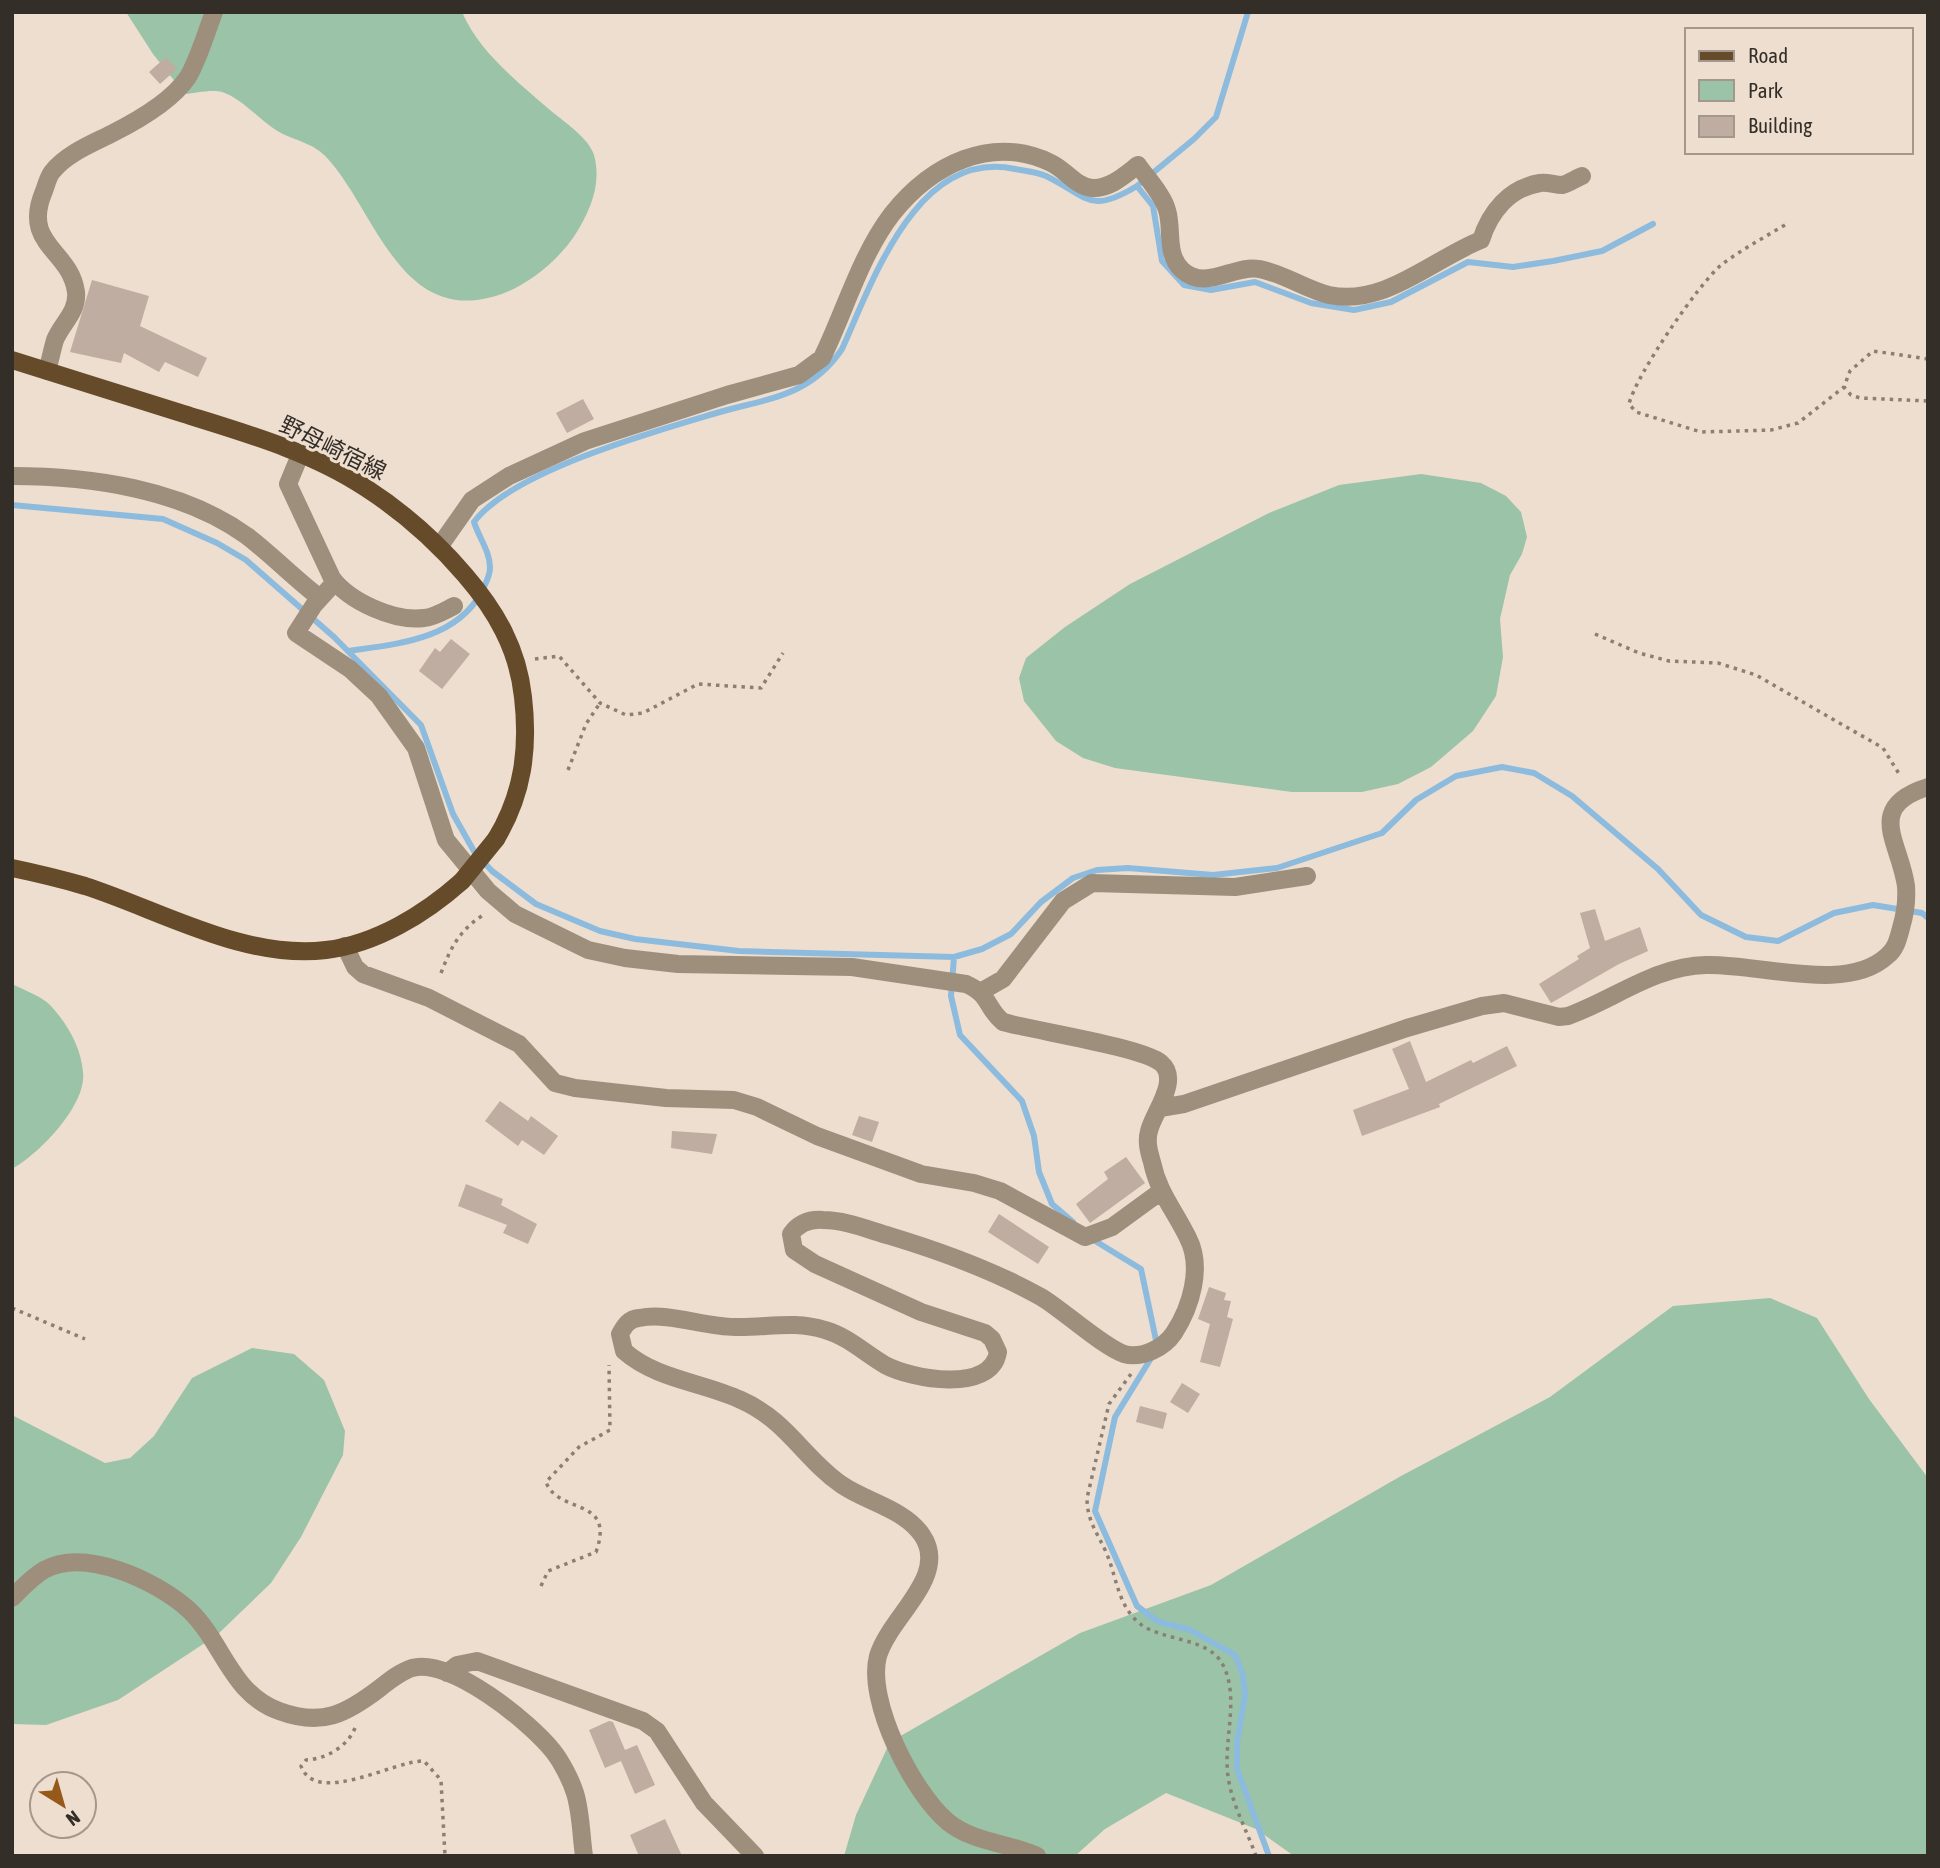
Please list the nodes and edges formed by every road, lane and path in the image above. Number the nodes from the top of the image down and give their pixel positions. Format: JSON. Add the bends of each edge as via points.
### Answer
{"nodes":[{"id":1,"x":214,"y":12,"type":"edge"},
{"id":2,"x":1582,"y":176,"type":"dead end"},
{"id":3,"x":1785,"y":225,"type":"dead end"},
{"id":4,"x":1928,"y":359,"type":"edge"},
{"id":5,"x":12,"y":360,"type":"edge"},
{"id":6,"x":47,"y":371,"type":"junction"},
{"id":7,"x":1844,"y":387,"type":"junction"},
{"id":8,"x":1928,"y":401,"type":"edge"},
{"id":9,"x":300,"y":455,"type":"junction"},
{"id":10,"x":12,"y":476,"type":"edge"},
{"id":11,"x":439,"y":547,"type":"junction"},
{"id":12,"x":335,"y":582,"type":"junction"},
{"id":13,"x":317,"y":601,"type":"junction"},
{"id":14,"x":454,"y":606,"type":"dead end"},
{"id":15,"x":1595,"y":634,"type":"dead end"},
{"id":16,"x":783,"y":653,"type":"dead end"},
{"id":17,"x":516,"y":662,"type":"junction"},
{"id":18,"x":600,"y":704,"type":"junction"},
{"id":19,"x":568,"y":770,"type":"dead end"},
{"id":20,"x":1928,"y":787,"type":"edge"},
{"id":21,"x":1910,"y":793,"type":"junction"},
{"id":22,"x":12,"y":867,"type":"edge"},
{"id":23,"x":1307,"y":876,"type":"dead end"},
{"id":24,"x":502,"y":903,"type":"junction"},
{"id":25,"x":345,"y":946,"type":"junction"},
{"id":26,"x":441,"y":973,"type":"dead end"},
{"id":27,"x":974,"y":988,"type":"junction"},
{"id":28,"x":1160,"y":1108,"type":"junction"},
{"id":29,"x":1160,"y":1192,"type":"junction"},
{"id":30,"x":12,"y":1308,"type":"edge"},
{"id":31,"x":85,"y":1339,"type":"dead end"},
{"id":32,"x":620,"y":1343,"type":"junction"},
{"id":33,"x":1148,"y":1353,"type":"junction"},
{"id":34,"x":541,"y":1586,"type":"dead end"},
{"id":35,"x":12,"y":1598,"type":"edge"},
{"id":36,"x":447,"y":1673,"type":"junction"},
{"id":37,"x":358,"y":1721,"type":"dead end"},
{"id":38,"x":445,"y":1856,"type":"edge"},
{"id":39,"x":584,"y":1856,"type":"edge"},
{"id":40,"x":755,"y":1856,"type":"edge"},
{"id":41,"x":1037,"y":1856,"type":"edge"},
{"id":42,"x":1256,"y":1856,"type":"edge"}],
"edges":[{"from":1,"to":6,"type":"street","via":[[187,77],[172,94],[125,127],[76,152],[52,172],[40,200],[40,235],[68,274],[76,301],[68,323],[56,337]]},
{"from":2,"to":11,"type":"street","via":[[1562,185],[1541,183],[1514,192],[1489,216],[1481,240],[1452,251],[1389,289],[1332,295],[1259,269],[1218,278],[1200,278],[1183,271],[1167,233],[1167,210],[1138,165],[1094,188],[1082,186],[1054,164],[1029,154],[1008,151],[959,159],[916,189],[876,237],[822,358],[811,368],[778,383],[585,441],[509,476],[472,500]]},
{"from":3,"to":7,"type":"path","via":[[1719,267],[1647,367],[1629,404],[1636,412],[1701,432],[1771,430],[1798,423]]},
{"from":4,"to":7,"type":"path","via":[[1873,351],[1850,371]]},
{"from":5,"to":6,"type":"main road","name":"野母崎宿線"},
{"from":6,"to":9,"type":"main road","name":"野母崎宿線","via":[[238,430]]},
{"from":7,"to":8,"type":"path","via":[[1860,398]]},
{"from":9,"to":11,"type":"main road","name":"野母崎宿線","via":[[364,486]]},
{"from":9,"to":12,"type":"street","via":[[289,484]]},
{"from":10,"to":13,"type":"street","via":[[66,477],[157,495],[203,512],[247,537]]},
{"from":11,"to":17,"type":"main road","name":"野母崎宿線","via":[[487,602]]},
{"from":12,"to":13,"type":"street"},
{"from":12,"to":14,"type":"street","via":[[373,606],[411,619]]},
{"from":13,"to":24,"type":"street","via":[[296,633],[379,696],[416,748],[446,840]]},
{"from":15,"to":21,"type":"path","via":[[1649,656],[1718,663],[1756,675],[1883,748]]},
{"from":16,"to":18,"type":"path","via":[[761,688],[698,684],[643,713],[626,715]]},
{"from":17,"to":18,"type":"path","via":[[559,656]]},
{"from":17,"to":25,"type":"main road","name":"野母崎宿線","bridge":true,"via":[[527,751],[514,806],[496,839],[463,881],[405,923]]},
{"from":18,"to":19,"type":"path","via":[[586,724]]},
{"from":20,"to":21,"type":"street"},
{"from":21,"to":28,"type":"street","via":[[1892,813],[1891,839],[1906,885],[1896,945],[1890,954],[1860,972],[1843,976],[1707,965],[1679,967],[1568,1016],[1504,1003],[1482,1006]]},
{"from":22,"to":25,"type":"main road","name":"野母崎宿線","via":[[85,886],[227,937],[272,948]]},
{"from":23,"to":27,"type":"street","via":[[1234,887],[1092,883],[1063,901],[1003,979]]},
{"from":24,"to":26,"type":"path","via":[[467,925],[453,943]]},
{"from":24,"to":27,"type":"street","via":[[588,950],[625,958],[678,964],[852,967]]},
{"from":25,"to":29,"type":"street","via":[[363,974],[429,998],[519,1044],[555,1083],[666,1098],[734,1100],[921,1174],[1000,1191],[1092,1236]]},
{"from":27,"to":28,"type":"street","via":[[1003,1022],[1129,1050],[1160,1062],[1168,1075]]},
{"from":28,"to":29,"type":"street","via":[[1148,1144]]},
{"from":29,"to":33,"type":"street","via":[[1190,1241],[1194,1282],[1191,1301],[1172,1336]]},
{"from":30,"to":31,"type":"path"},
{"from":32,"to":33,"type":"street","via":[[625,1324],[636,1318],[735,1327],[795,1324],[829,1331],[904,1372],[972,1378],[992,1368],[998,1352],[985,1333],[921,1312],[794,1250],[796,1227],[825,1220],[982,1266],[1043,1298],[1123,1354]]},
{"from":32,"to":34,"type":"path","via":[[609,1355],[610,1430],[579,1447],[546,1482],[561,1498],[585,1507],[598,1521],[601,1537],[596,1552],[548,1571]]},
{"from":32,"to":41,"type":"street","via":[[632,1358],[652,1369],[764,1411],[839,1483],[894,1511],[919,1531],[932,1556],[929,1572],[887,1637],[875,1671],[887,1725],[908,1769],[948,1822]]},
{"from":33,"to":42,"type":"path","via":[[1110,1404],[1087,1514],[1106,1552],[1122,1602],[1140,1624],[1200,1647],[1224,1667],[1230,1695],[1228,1779]]},
{"from":35,"to":36,"type":"street","via":[[45,1569],[77,1561],[119,1569],[189,1611],[250,1694],[297,1716],[324,1719],[350,1710],[393,1677],[413,1668]]},
{"from":36,"to":39,"type":"street","via":[[468,1682],[531,1727],[555,1753],[575,1792]]},
{"from":36,"to":40,"type":"street","via":[[457,1665],[477,1661],[643,1721],[657,1731],[704,1803]]},
{"from":37,"to":38,"type":"path","via":[[352,1735],[334,1752],[306,1760],[301,1766],[305,1776],[332,1783],[409,1760],[424,1761],[441,1780]]}]}
